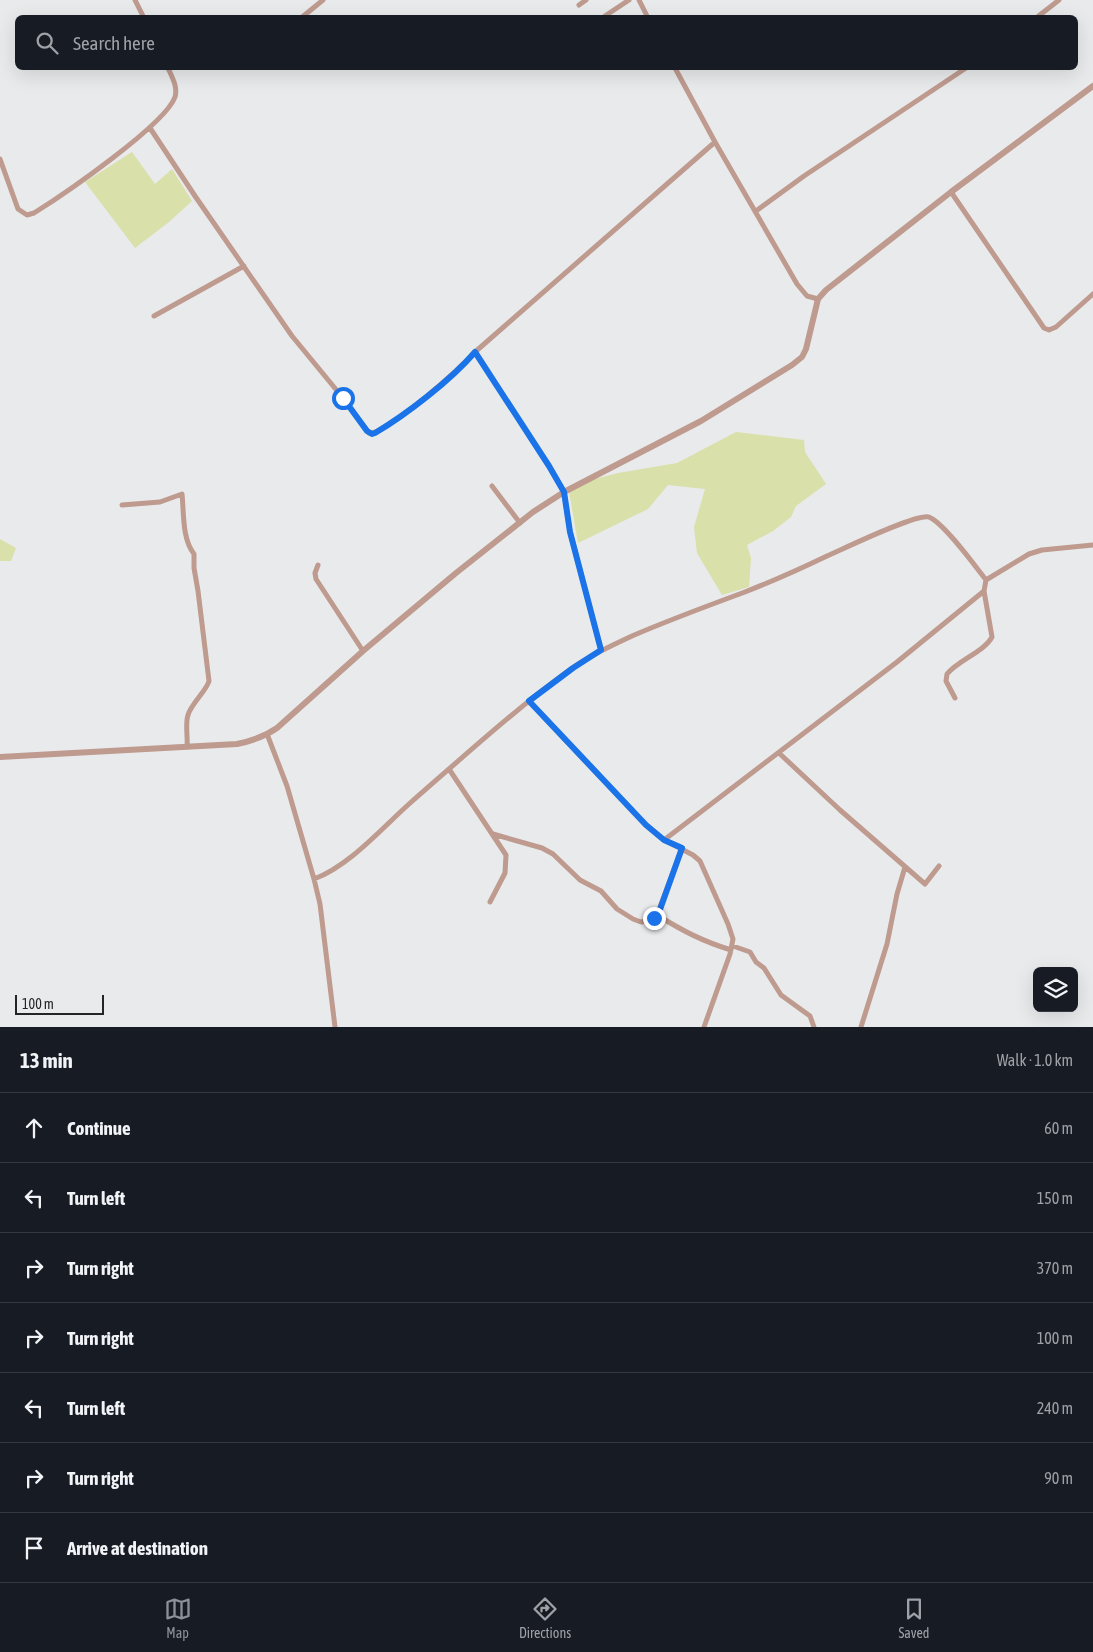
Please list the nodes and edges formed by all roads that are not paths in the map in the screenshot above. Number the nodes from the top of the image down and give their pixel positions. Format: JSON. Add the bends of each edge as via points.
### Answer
{"nodes":[{"id":1,"x":135,"y":0,"type":"edge"},
{"id":2,"x":323,"y":0,"type":"edge"},
{"id":3,"x":586,"y":0,"type":"edge"},
{"id":4,"x":629,"y":0,"type":"edge"},
{"id":5,"x":639,"y":0,"type":"edge"},
{"id":6,"x":1059,"y":0,"type":"edge"},
{"id":7,"x":578,"y":5,"type":"dead end"},
{"id":8,"x":142,"y":15,"type":"edge"},
{"id":9,"x":305,"y":15,"type":"edge"},
{"id":10,"x":606,"y":15,"type":"edge"},
{"id":11,"x":646,"y":15,"type":"edge"},
{"id":12,"x":1040,"y":15,"type":"edge"},
{"id":13,"x":169,"y":70,"type":"edge"},
{"id":14,"x":676,"y":70,"type":"edge"},
{"id":15,"x":963,"y":70,"type":"edge"},
{"id":16,"x":1093,"y":86,"type":"edge"},
{"id":17,"x":150,"y":128,"type":"junction"},
{"id":18,"x":715,"y":142,"type":"junction"},
{"id":19,"x":0,"y":159,"type":"edge"},
{"id":20,"x":952,"y":192,"type":"junction"},
{"id":21,"x":756,"y":211,"type":"junction"},
{"id":22,"x":244,"y":266,"type":"junction"},
{"id":23,"x":1093,"y":294,"type":"edge"},
{"id":24,"x":818,"y":299,"type":"junction"},
{"id":25,"x":154,"y":316,"type":"dead end"},
{"id":26,"x":475,"y":352,"type":"junction"},
{"id":27,"x":492,"y":486,"type":"dead end"},
{"id":28,"x":564,"y":492,"type":"junction"},
{"id":29,"x":122,"y":505,"type":"dead end"},
{"id":30,"x":520,"y":523,"type":"junction"},
{"id":31,"x":1093,"y":545,"type":"edge"},
{"id":32,"x":318,"y":565,"type":"dead end"},
{"id":33,"x":986,"y":580,"type":"junction"},
{"id":34,"x":984,"y":591,"type":"junction"},
{"id":35,"x":601,"y":650,"type":"junction"},
{"id":36,"x":363,"y":651,"type":"junction"},
{"id":37,"x":955,"y":698,"type":"dead end"},
{"id":38,"x":529,"y":701,"type":"junction"},
{"id":39,"x":267,"y":734,"type":"junction"},
{"id":40,"x":188,"y":747,"type":"junction"},
{"id":41,"x":778,"y":754,"type":"junction"},
{"id":42,"x":0,"y":757,"type":"edge"},
{"id":43,"x":449,"y":769,"type":"junction"},
{"id":44,"x":493,"y":834,"type":"junction"},
{"id":45,"x":664,"y":840,"type":"junction"},
{"id":46,"x":682,"y":848,"type":"junction"},
{"id":47,"x":905,"y":866,"type":"junction"},
{"id":48,"x":940,"y":866,"type":"dead end"},
{"id":49,"x":314,"y":879,"type":"junction"},
{"id":50,"x":490,"y":902,"type":"dead end"},
{"id":51,"x":658,"y":915,"type":"junction"},
{"id":52,"x":732,"y":948,"type":"junction"},
{"id":53,"x":335,"y":1027,"type":"edge"},
{"id":54,"x":704,"y":1027,"type":"edge"},
{"id":55,"x":814,"y":1027,"type":"edge"},
{"id":56,"x":861,"y":1027,"type":"edge"}],
"edges":[{"from":1,"to":8,"type":"street"},
{"from":2,"to":9,"type":"street"},
{"from":3,"to":7,"type":"street"},
{"from":4,"to":10,"type":"street"},
{"from":5,"to":11,"type":"street"},
{"from":6,"to":12,"type":"street"},
{"from":13,"to":17,"type":"street","via":[[176,87],[174,97]]},
{"from":14,"to":18,"type":"street"},
{"from":15,"to":21,"type":"street"},
{"from":16,"to":20,"type":"street"},
{"from":17,"to":19,"type":"street","via":[[38,211],[27,215],[18,209]]},
{"from":17,"to":22,"type":"street"},
{"from":18,"to":21,"type":"street"},
{"from":18,"to":26,"type":"street"},
{"from":20,"to":23,"type":"street","via":[[1044,328],[1056,327]]},
{"from":20,"to":24,"type":"street","via":[[838,279]]},
{"from":21,"to":24,"type":"street","via":[[802,291]]},
{"from":22,"to":25,"type":"street"},
{"from":22,"to":26,"type":"street","via":[[292,336],[369,433],[375,433],[401,416]]},
{"from":24,"to":28,"type":"street","via":[[806,349],[792,365],[701,421]]},
{"from":26,"to":28,"type":"street"},
{"from":27,"to":30,"type":"street"},
{"from":28,"to":30,"type":"street"},
{"from":28,"to":35,"type":"street","via":[[570,532]]},
{"from":29,"to":40,"type":"street","via":[[160,502],[182,494],[186,532],[194,554],[209,681],[188,715]]},
{"from":30,"to":36,"type":"street"},
{"from":31,"to":33,"type":"street","via":[[1029,554]]},
{"from":32,"to":36,"type":"street","via":[[316,579]]},
{"from":33,"to":34,"type":"street"},
{"from":33,"to":35,"type":"street","via":[[940,525],[923,516]]},
{"from":34,"to":37,"type":"street","via":[[992,637],[947,674],[946,681]]},
{"from":34,"to":41,"type":"street"},
{"from":35,"to":38,"type":"street"},
{"from":36,"to":39,"type":"street"},
{"from":38,"to":43,"type":"street"},
{"from":38,"to":45,"type":"street"},
{"from":39,"to":40,"type":"street","via":[[248,742]]},
{"from":39,"to":49,"type":"street","via":[[287,786]]},
{"from":40,"to":42,"type":"street"},
{"from":41,"to":45,"type":"street"},
{"from":41,"to":47,"type":"street"},
{"from":43,"to":44,"type":"street"},
{"from":43,"to":49,"type":"street","via":[[355,853],[327,874]]},
{"from":44,"to":50,"type":"street","via":[[506,855],[506,868]]},
{"from":44,"to":51,"type":"street","via":[[554,854],[580,880],[601,891],[632,920],[641,922]]},
{"from":45,"to":46,"type":"street"},
{"from":46,"to":51,"type":"street"},
{"from":46,"to":52,"type":"street","via":[[700,861],[732,934]]},
{"from":47,"to":48,"type":"street","via":[[925,884]]},
{"from":47,"to":56,"type":"street","via":[[887,944]]},
{"from":49,"to":53,"type":"street"},
{"from":51,"to":52,"type":"street","via":[[705,942]]},
{"from":52,"to":54,"type":"street"},
{"from":52,"to":55,"type":"street","via":[[750,952],[781,995],[810,1016]]}]}
